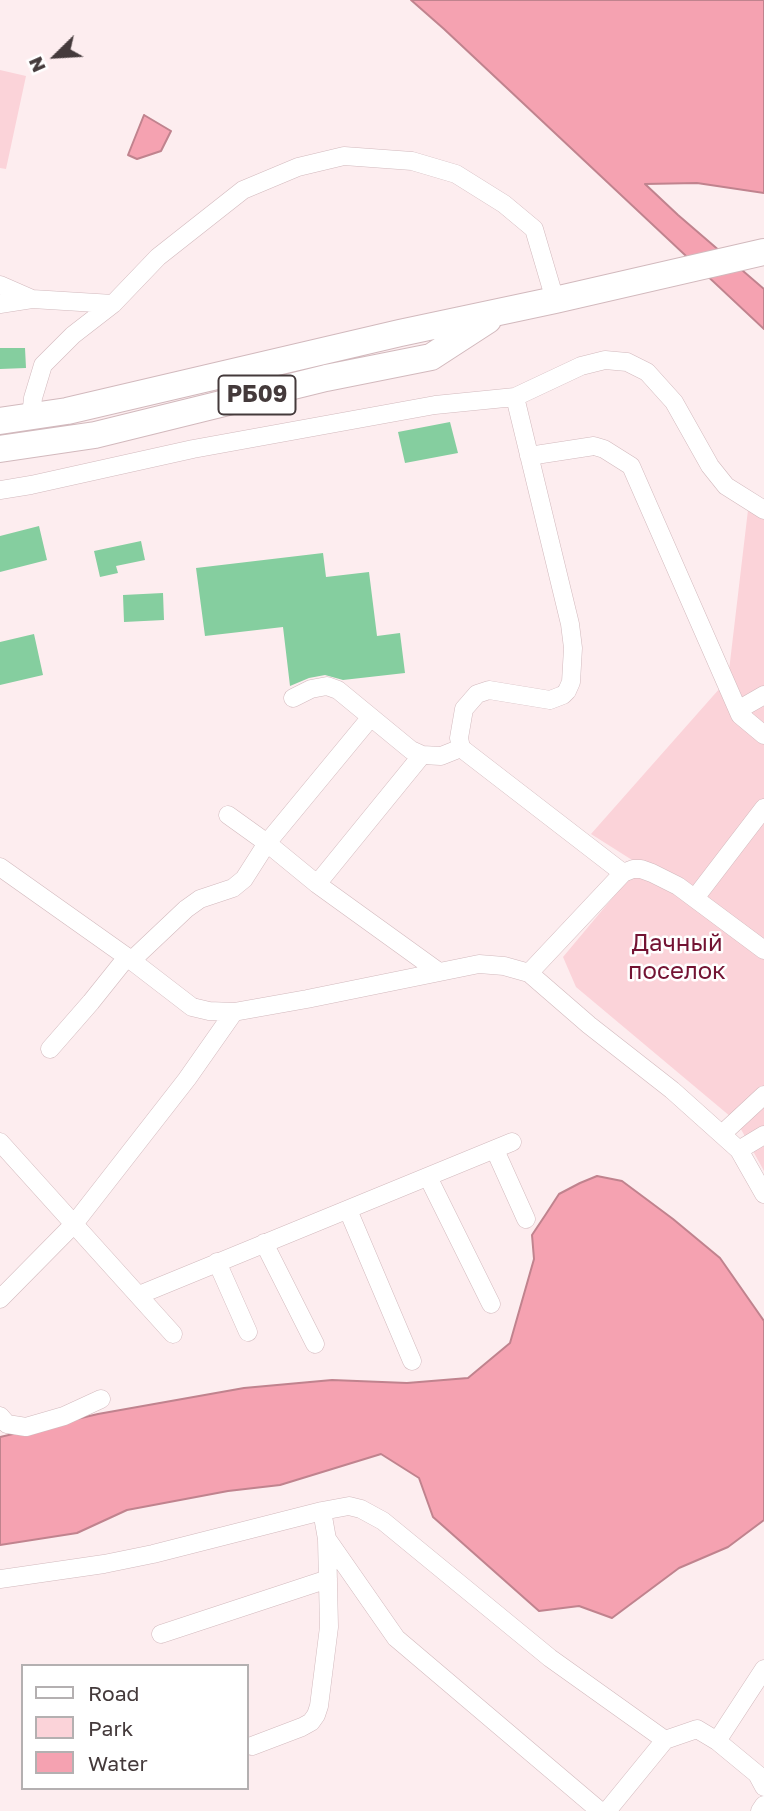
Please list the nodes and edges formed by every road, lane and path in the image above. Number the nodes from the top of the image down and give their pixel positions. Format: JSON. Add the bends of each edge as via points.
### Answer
{"nodes":[{"id":1,"x":764,"y":252,"type":"edge"},
{"id":2,"x":0,"y":285,"type":"edge"},
{"id":3,"x":32,"y":299,"type":"junction"},
{"id":4,"x":555,"y":300,"type":"junction"},
{"id":5,"x":0,"y":304,"type":"edge"},
{"id":6,"x":113,"y":304,"type":"junction"},
{"id":7,"x":503,"y":311,"type":"junction"},
{"id":8,"x":515,"y":397,"type":"junction"},
{"id":9,"x":31,"y":416,"type":"junction"},
{"id":10,"x":0,"y":421,"type":"edge"},
{"id":11,"x":0,"y":449,"type":"edge"},
{"id":12,"x":529,"y":456,"type":"junction"},
{"id":13,"x":0,"y":490,"type":"edge"},
{"id":14,"x":764,"y":510,"type":"edge"},
{"id":15,"x":764,"y":695,"type":"edge"},
{"id":16,"x":293,"y":698,"type":"dead end"},
{"id":17,"x":738,"y":710,"type":"junction"},
{"id":18,"x":370,"y":717,"type":"junction"},
{"id":19,"x":764,"y":735,"type":"edge"},
{"id":20,"x":461,"y":748,"type":"junction"},
{"id":21,"x":422,"y":754,"type":"junction"},
{"id":22,"x":764,"y":808,"type":"edge"},
{"id":23,"x":228,"y":815,"type":"dead end"},
{"id":24,"x":267,"y":843,"type":"junction"},
{"id":25,"x":0,"y":867,"type":"edge"},
{"id":26,"x":623,"y":873,"type":"junction"},
{"id":27,"x":317,"y":884,"type":"junction"},
{"id":28,"x":695,"y":898,"type":"junction"},
{"id":29,"x":764,"y":950,"type":"edge"},
{"id":30,"x":130,"y":958,"type":"junction"},
{"id":31,"x":439,"y":972,"type":"junction"},
{"id":32,"x":529,"y":973,"type":"junction"},
{"id":33,"x":234,"y":1012,"type":"junction"},
{"id":34,"x":50,"y":1049,"type":"dead end"},
{"id":35,"x":764,"y":1095,"type":"edge"},
{"id":36,"x":722,"y":1134,"type":"junction"},
{"id":37,"x":764,"y":1135,"type":"edge"},
{"id":38,"x":0,"y":1142,"type":"edge"},
{"id":39,"x":512,"y":1143,"type":"dead end"},
{"id":40,"x":495,"y":1150,"type":"junction"},
{"id":41,"x":739,"y":1150,"type":"junction"},
{"id":42,"x":428,"y":1177,"type":"junction"},
{"id":43,"x":764,"y":1194,"type":"edge"},
{"id":44,"x":348,"y":1210,"type":"junction"},
{"id":45,"x":526,"y":1219,"type":"dead end"},
{"id":46,"x":74,"y":1224,"type":"junction"},
{"id":47,"x":264,"y":1243,"type":"junction"},
{"id":48,"x":217,"y":1262,"type":"junction"},
{"id":49,"x":139,"y":1295,"type":"junction"},
{"id":50,"x":0,"y":1299,"type":"edge"},
{"id":51,"x":491,"y":1304,"type":"dead end"},
{"id":52,"x":248,"y":1332,"type":"dead end"},
{"id":53,"x":173,"y":1334,"type":"dead end"},
{"id":54,"x":315,"y":1344,"type":"dead end"},
{"id":55,"x":412,"y":1361,"type":"dead end"},
{"id":56,"x":101,"y":1399,"type":"dead end"},
{"id":57,"x":0,"y":1416,"type":"edge"},
{"id":58,"x":322,"y":1511,"type":"junction"},
{"id":59,"x":327,"y":1539,"type":"junction"},
{"id":60,"x":0,"y":1579,"type":"edge"},
{"id":61,"x":328,"y":1579,"type":"junction"},
{"id":62,"x":161,"y":1634,"type":"dead end"},
{"id":63,"x":764,"y":1669,"type":"edge"},
{"id":64,"x":665,"y":1740,"type":"junction"},
{"id":65,"x":717,"y":1741,"type":"junction"},
{"id":66,"x":252,"y":1746,"type":"dead end"},
{"id":67,"x":764,"y":1787,"type":"edge"},
{"id":68,"x":764,"y":1805,"type":"edge"},
{"id":69,"x":600,"y":1811,"type":"edge"},
{"id":70,"x":607,"y":1811,"type":"edge"},
{"id":71,"x":760,"y":1811,"type":"edge"}],
"edges":[{"from":1,"to":4,"type":"highway","number":"РБ09"},
{"from":2,"to":3,"type":"street"},
{"from":3,"to":5,"type":"street"},
{"from":3,"to":6,"type":"street"},
{"from":4,"to":6,"type":"street","via":[[534,229],[504,204],[456,174],[412,161],[344,156],[298,167],[243,190],[158,257]]},
{"from":4,"to":7,"type":"highway","number":"РБ09"},
{"from":6,"to":9,"type":"street","via":[[44,365]]},
{"from":7,"to":9,"type":"highway","number":"РБ09"},
{"from":7,"to":11,"type":"highway","number":"РБ09","via":[[431,357],[95,435]]},
{"from":8,"to":12,"type":"street"},
{"from":8,"to":13,"type":"street","via":[[435,405]]},
{"from":8,"to":14,"type":"street","via":[[581,366],[605,360],[626,362],[646,372],[674,402],[726,486]]},
{"from":9,"to":10,"type":"highway","number":"РБ09"},
{"from":12,"to":17,"type":"street","via":[[594,446],[631,466]]},
{"from":12,"to":20,"type":"street","via":[[570,624],[573,648],[568,691],[550,700],[489,690],[477,694],[464,709]]},
{"from":15,"to":17,"type":"street"},
{"from":16,"to":18,"type":"street","via":[[327,686]]},
{"from":17,"to":19,"type":"street"},
{"from":18,"to":21,"type":"street"},
{"from":18,"to":24,"type":"street"},
{"from":20,"to":21,"type":"street","via":[[440,756]]},
{"from":20,"to":26,"type":"street"},
{"from":21,"to":27,"type":"street"},
{"from":22,"to":28,"type":"street"},
{"from":23,"to":24,"type":"street"},
{"from":24,"to":27,"type":"street"},
{"from":24,"to":30,"type":"street","via":[[244,879],[233,888],[200,899]]},
{"from":25,"to":30,"type":"street"},
{"from":26,"to":28,"type":"street","via":[[633,869],[652,873]]},
{"from":26,"to":32,"type":"street"},
{"from":27,"to":31,"type":"street"},
{"from":28,"to":29,"type":"street"},
{"from":30,"to":33,"type":"street","via":[[192,1007]]},
{"from":30,"to":34,"type":"street"},
{"from":31,"to":32,"type":"street","via":[[479,964]]},
{"from":31,"to":33,"type":"street"},
{"from":32,"to":36,"type":"street"},
{"from":33,"to":46,"type":"street"},
{"from":35,"to":36,"type":"street"},
{"from":36,"to":41,"type":"street"},
{"from":37,"to":41,"type":"street"},
{"from":38,"to":46,"type":"street"},
{"from":39,"to":40,"type":"street"},
{"from":40,"to":42,"type":"street"},
{"from":40,"to":45,"type":"street"},
{"from":41,"to":43,"type":"street"},
{"from":42,"to":44,"type":"street"},
{"from":42,"to":51,"type":"street"},
{"from":44,"to":47,"type":"street"},
{"from":44,"to":55,"type":"street"},
{"from":46,"to":49,"type":"street"},
{"from":46,"to":50,"type":"street"},
{"from":47,"to":48,"type":"street"},
{"from":47,"to":54,"type":"street"},
{"from":48,"to":49,"type":"street"},
{"from":48,"to":52,"type":"street"},
{"from":49,"to":53,"type":"street"},
{"from":56,"to":57,"type":"street","via":[[26,1427],[7,1424]]},
{"from":58,"to":59,"type":"street"},
{"from":58,"to":60,"type":"street","via":[[153,1554]]},
{"from":58,"to":64,"type":"street","via":[[349,1506],[383,1521],[550,1658]]},
{"from":59,"to":61,"type":"street"},
{"from":59,"to":69,"type":"street","via":[[396,1638]]},
{"from":61,"to":62,"type":"street"},
{"from":61,"to":66,"type":"street","via":[[329,1628],[316,1715],[302,1727]]},
{"from":63,"to":65,"type":"street"},
{"from":64,"to":65,"type":"street","via":[[697,1729]]},
{"from":64,"to":70,"type":"street"},
{"from":65,"to":67,"type":"street","via":[[757,1774]]},
{"from":68,"to":71,"type":"street"}]}
